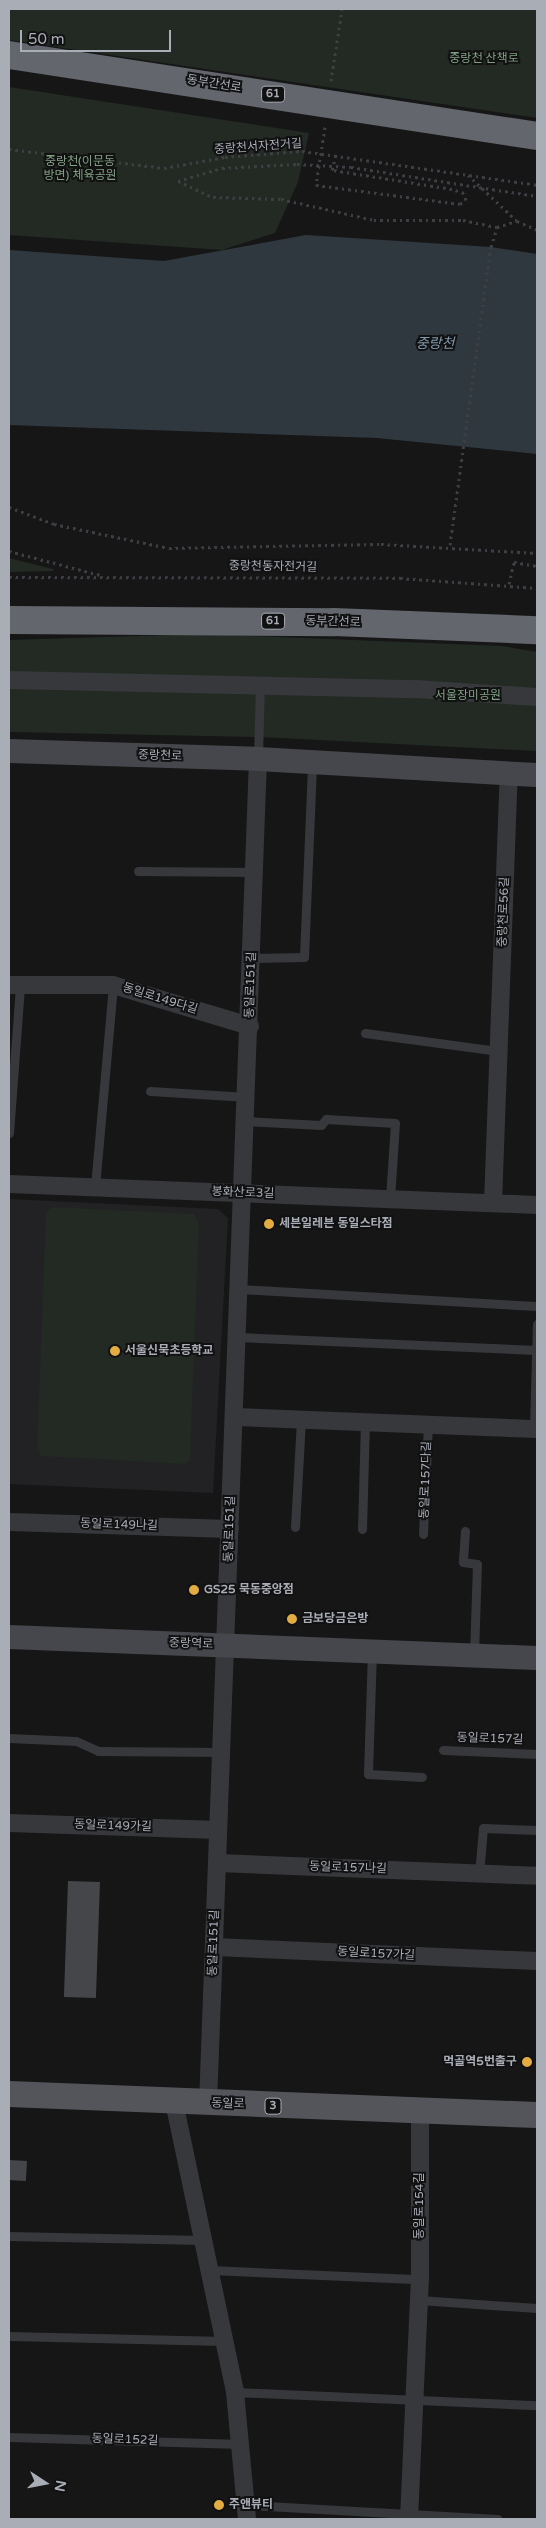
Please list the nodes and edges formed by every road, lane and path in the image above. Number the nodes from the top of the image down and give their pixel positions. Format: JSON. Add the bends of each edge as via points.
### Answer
{"nodes":[{"id":1,"x":342,"y":9,"type":"edge"},
{"id":2,"x":9,"y":54,"type":"edge"},
{"id":3,"x":330,"y":87,"type":"dead end"},
{"id":4,"x":326,"y":116,"type":"dead end"},
{"id":5,"x":537,"y":136,"type":"edge"},
{"id":6,"x":9,"y":149,"type":"edge"},
{"id":7,"x":336,"y":155,"type":"junction"},
{"id":8,"x":467,"y":174,"type":"junction"},
{"id":9,"x":537,"y":185,"type":"edge"},
{"id":10,"x":483,"y":188,"type":"junction"},
{"id":11,"x":537,"y":196,"type":"edge"},
{"id":12,"x":517,"y":221,"type":"junction"},
{"id":13,"x":498,"y":227,"type":"junction"},
{"id":14,"x":537,"y":230,"type":"edge"},
{"id":15,"x":9,"y":507,"type":"edge"},
{"id":16,"x":450,"y":545,"type":"junction"},
{"id":17,"x":9,"y":551,"type":"edge"},
{"id":18,"x":537,"y":553,"type":"edge"},
{"id":19,"x":537,"y":566,"type":"edge"},
{"id":20,"x":9,"y":576,"type":"edge"},
{"id":21,"x":103,"y":576,"type":"junction"},
{"id":22,"x":509,"y":584,"type":"junction"},
{"id":23,"x":537,"y":588,"type":"edge"},
{"id":24,"x":9,"y":620,"type":"edge"},
{"id":25,"x":537,"y":630,"type":"edge"},
{"id":26,"x":9,"y":680,"type":"edge"},
{"id":27,"x":260,"y":685,"type":"junction"},
{"id":28,"x":537,"y":696,"type":"edge"},
{"id":29,"x":9,"y":751,"type":"edge"},
{"id":30,"x":258,"y":759,"type":"junction"},
{"id":31,"x":312,"y":762,"type":"junction"},
{"id":32,"x":509,"y":773,"type":"junction"},
{"id":33,"x":537,"y":775,"type":"edge"},
{"id":34,"x":138,"y":871,"type":"dead end"},
{"id":35,"x":255,"y":872,"type":"junction"},
{"id":36,"x":252,"y":958,"type":"junction"},
{"id":37,"x":14,"y":985,"type":"edge"},
{"id":38,"x":113,"y":985,"type":"junction"},
{"id":39,"x":250,"y":1026,"type":"junction"},
{"id":40,"x":365,"y":1034,"type":"dead end"},
{"id":41,"x":499,"y":1051,"type":"junction"},
{"id":42,"x":150,"y":1091,"type":"dead end"},
{"id":43,"x":247,"y":1097,"type":"junction"},
{"id":44,"x":246,"y":1120,"type":"junction"},
{"id":45,"x":9,"y":1133,"type":"edge"},
{"id":46,"x":9,"y":1184,"type":"edge"},
{"id":47,"x":95,"y":1187,"type":"junction"},
{"id":48,"x":243,"y":1193,"type":"junction"},
{"id":49,"x":390,"y":1199,"type":"junction"},
{"id":50,"x":493,"y":1204,"type":"junction"},
{"id":51,"x":537,"y":1205,"type":"edge"},
{"id":52,"x":240,"y":1289,"type":"junction"},
{"id":53,"x":537,"y":1306,"type":"edge"},
{"id":54,"x":537,"y":1324,"type":"edge"},
{"id":55,"x":238,"y":1337,"type":"junction"},
{"id":56,"x":536,"y":1350,"type":"edge"},
{"id":57,"x":234,"y":1417,"type":"junction"},
{"id":58,"x":300,"y":1420,"type":"junction"},
{"id":59,"x":365,"y":1423,"type":"junction"},
{"id":60,"x":428,"y":1425,"type":"junction"},
{"id":61,"x":536,"y":1429,"type":"edge"},
{"id":62,"x":9,"y":1522,"type":"edge"},
{"id":63,"x":294,"y":1527,"type":"dead end"},
{"id":64,"x":230,"y":1529,"type":"junction"},
{"id":65,"x":362,"y":1529,"type":"dead end"},
{"id":66,"x":465,"y":1531,"type":"dead end"},
{"id":67,"x":424,"y":1534,"type":"dead end"},
{"id":68,"x":9,"y":1637,"type":"edge"},
{"id":69,"x":226,"y":1646,"type":"junction"},
{"id":70,"x":372,"y":1652,"type":"junction"},
{"id":71,"x":474,"y":1656,"type":"junction"},
{"id":72,"x":537,"y":1658,"type":"edge"},
{"id":73,"x":9,"y":1738,"type":"edge"},
{"id":74,"x":443,"y":1750,"type":"dead end"},
{"id":75,"x":222,"y":1752,"type":"junction"},
{"id":76,"x":537,"y":1754,"type":"edge"},
{"id":77,"x":422,"y":1777,"type":"dead end"},
{"id":78,"x":9,"y":1822,"type":"edge"},
{"id":79,"x":218,"y":1830,"type":"junction"},
{"id":80,"x":537,"y":1830,"type":"edge"},
{"id":81,"x":218,"y":1863,"type":"junction"},
{"id":82,"x":479,"y":1874,"type":"junction"},
{"id":83,"x":537,"y":1876,"type":"edge"},
{"id":84,"x":214,"y":1947,"type":"junction"},
{"id":85,"x":537,"y":1961,"type":"edge"},
{"id":86,"x":9,"y":2094,"type":"edge"},
{"id":87,"x":174,"y":2102,"type":"junction"},
{"id":88,"x":208,"y":2104,"type":"junction"},
{"id":89,"x":420,"y":2111,"type":"junction"},
{"id":90,"x":537,"y":2116,"type":"edge"},
{"id":91,"x":9,"y":2236,"type":"edge"},
{"id":92,"x":203,"y":2240,"type":"junction"},
{"id":93,"x":210,"y":2270,"type":"junction"},
{"id":94,"x":420,"y":2279,"type":"junction"},
{"id":95,"x":419,"y":2300,"type":"junction"},
{"id":96,"x":537,"y":2308,"type":"edge"},
{"id":97,"x":9,"y":2336,"type":"edge"},
{"id":98,"x":224,"y":2341,"type":"junction"},
{"id":99,"x":235,"y":2392,"type":"junction"},
{"id":100,"x":414,"y":2398,"type":"junction"},
{"id":101,"x":537,"y":2405,"type":"edge"},
{"id":102,"x":9,"y":2437,"type":"edge"},
{"id":103,"x":242,"y":2444,"type":"junction"},
{"id":104,"x":248,"y":2512,"type":"edge"},
{"id":105,"x":409,"y":2516,"type":"edge"},
{"id":106,"x":498,"y":2519,"type":"edge"}],
"edges":[{"from":1,"to":3,"type":"path"},
{"from":2,"to":5,"type":"highway","name":"동부간선로","number":"61"},
{"from":4,"to":7,"type":"path","via":[[316,185],[460,204],[466,200],[464,193],[452,189],[332,170]]},
{"from":6,"to":7,"type":"path","name":"중랑천서자전거길","via":[[164,168],[265,154]]},
{"from":7,"to":8,"type":"path","name":"중랑천서자전거길"},
{"from":8,"to":9,"type":"path","name":"중랑천서자전거길"},
{"from":8,"to":10,"type":"path"},
{"from":10,"to":11,"type":"path"},
{"from":10,"to":12,"type":"path"},
{"from":10,"to":13,"type":"path","via":[[351,167],[297,164],[222,168],[178,181],[213,197],[281,199],[382,220],[463,220]]},
{"from":12,"to":13,"type":"path"},
{"from":12,"to":14,"type":"path"},
{"from":13,"to":16,"type":"path","via":[[472,361]]},
{"from":15,"to":16,"type":"path","via":[[54,524],[169,548]]},
{"from":16,"to":18,"type":"path"},
{"from":17,"to":21,"type":"path"},
{"from":19,"to":22,"type":"path","via":[[514,562]]},
{"from":20,"to":21,"type":"path","name":"중랑천동자전거길"},
{"from":21,"to":22,"type":"path","name":"중랑천동자전거길","via":[[400,578]]},
{"from":22,"to":23,"type":"path","name":"중랑천동자전거길"},
{"from":24,"to":25,"type":"highway","name":"동부간선로","number":"61","via":[[334,622]]},
{"from":26,"to":27,"type":"street"},
{"from":27,"to":28,"type":"street"},
{"from":27,"to":30,"type":"lane"},
{"from":29,"to":30,"type":"main road","name":"중랑천로"},
{"from":30,"to":31,"type":"main road","name":"중랑천로"},
{"from":30,"to":35,"type":"street","name":"동일로151길"},
{"from":31,"to":32,"type":"main road","name":"중랑천로"},
{"from":31,"to":36,"type":"lane","via":[[304,957]]},
{"from":32,"to":33,"type":"main road","name":"중랑천로"},
{"from":32,"to":41,"type":"street","name":"중랑천로56길"},
{"from":34,"to":35,"type":"lane"},
{"from":35,"to":36,"type":"street","name":"동일로151길"},
{"from":36,"to":39,"type":"street","name":"동일로151길"},
{"from":37,"to":38,"type":"street","name":"동일로149다길"},
{"from":37,"to":45,"type":"lane"},
{"from":38,"to":39,"type":"street","name":"동일로149다길"},
{"from":38,"to":47,"type":"lane"},
{"from":39,"to":43,"type":"street","name":"동일로151길"},
{"from":40,"to":41,"type":"lane"},
{"from":41,"to":50,"type":"street","name":"중랑천로56길"},
{"from":42,"to":43,"type":"lane"},
{"from":43,"to":44,"type":"street","name":"동일로151길"},
{"from":44,"to":48,"type":"street","name":"동일로151길"},
{"from":44,"to":49,"type":"lane","via":[[321,1125],[326,1119],[395,1123]]},
{"from":46,"to":47,"type":"street","name":"봉화산로3길"},
{"from":47,"to":48,"type":"street","name":"봉화산로3길"},
{"from":48,"to":49,"type":"street","name":"봉화산로3길"},
{"from":48,"to":52,"type":"street","name":"동일로151길"},
{"from":49,"to":50,"type":"street","name":"봉화산로3길"},
{"from":50,"to":51,"type":"street","name":"봉화산로3길"},
{"from":52,"to":53,"type":"lane"},
{"from":52,"to":55,"type":"street","name":"동일로151길"},
{"from":54,"to":56,"type":"lane"},
{"from":55,"to":56,"type":"lane"},
{"from":55,"to":57,"type":"street","name":"동일로151길"},
{"from":56,"to":61,"type":"lane"},
{"from":57,"to":58,"type":"street","name":"동일로157다길"},
{"from":57,"to":64,"type":"street","name":"동일로151길"},
{"from":58,"to":59,"type":"street","name":"동일로157다길"},
{"from":58,"to":63,"type":"lane"},
{"from":59,"to":60,"type":"street","name":"동일로157다길"},
{"from":59,"to":65,"type":"lane"},
{"from":60,"to":61,"type":"street","name":"동일로157다길"},
{"from":60,"to":67,"type":"lane","name":"동일로157다길"},
{"from":62,"to":64,"type":"street","name":"동일로149나길"},
{"from":64,"to":69,"type":"street","name":"동일로151길"},
{"from":66,"to":71,"type":"lane","via":[[463,1562],[477,1564]]},
{"from":68,"to":69,"type":"main road","name":"중랑역로"},
{"from":69,"to":70,"type":"main road","name":"중랑역로"},
{"from":69,"to":75,"type":"street","name":"동일로151길"},
{"from":70,"to":71,"type":"main road","name":"중랑역로"},
{"from":70,"to":77,"type":"lane","via":[[368,1774]]},
{"from":71,"to":72,"type":"main road","name":"중랑역로"},
{"from":73,"to":75,"type":"lane","via":[[76,1741],[98,1750]]},
{"from":74,"to":76,"type":"lane","name":"동일로157길"},
{"from":75,"to":79,"type":"street","name":"동일로151길"},
{"from":78,"to":79,"type":"street","name":"동일로149가길"},
{"from":79,"to":81,"type":"street","name":"동일로151길"},
{"from":80,"to":82,"type":"lane","via":[[483,1828]]},
{"from":81,"to":82,"type":"street","name":"동일로157나길"},
{"from":81,"to":84,"type":"street","name":"동일로151길"},
{"from":82,"to":83,"type":"street","name":"동일로157나길"},
{"from":84,"to":85,"type":"street","name":"동일로157가길"},
{"from":84,"to":88,"type":"street","name":"동일로151길"},
{"from":86,"to":87,"type":"main road","name":"동일로","number":"3"},
{"from":87,"to":88,"type":"main road","name":"동일로","number":"3"},
{"from":87,"to":92,"type":"street"},
{"from":88,"to":89,"type":"main road","name":"동일로","number":"3"},
{"from":89,"to":90,"type":"main road","name":"동일로","number":"3"},
{"from":89,"to":94,"type":"street","name":"동일로154길"},
{"from":91,"to":92,"type":"lane"},
{"from":92,"to":93,"type":"street"},
{"from":93,"to":94,"type":"lane"},
{"from":93,"to":98,"type":"street"},
{"from":94,"to":95,"type":"street","name":"동일로154길"},
{"from":95,"to":96,"type":"lane"},
{"from":95,"to":100,"type":"street","name":"동일로154길"},
{"from":97,"to":98,"type":"lane"},
{"from":98,"to":99,"type":"street"},
{"from":99,"to":100,"type":"lane"},
{"from":99,"to":103,"type":"street"},
{"from":100,"to":101,"type":"lane"},
{"from":100,"to":105,"type":"street","name":"동일로154길"},
{"from":102,"to":103,"type":"lane","name":"동일로152길"},
{"from":103,"to":104,"type":"street"},
{"from":104,"to":105,"type":"lane"},
{"from":105,"to":106,"type":"lane"}]}
